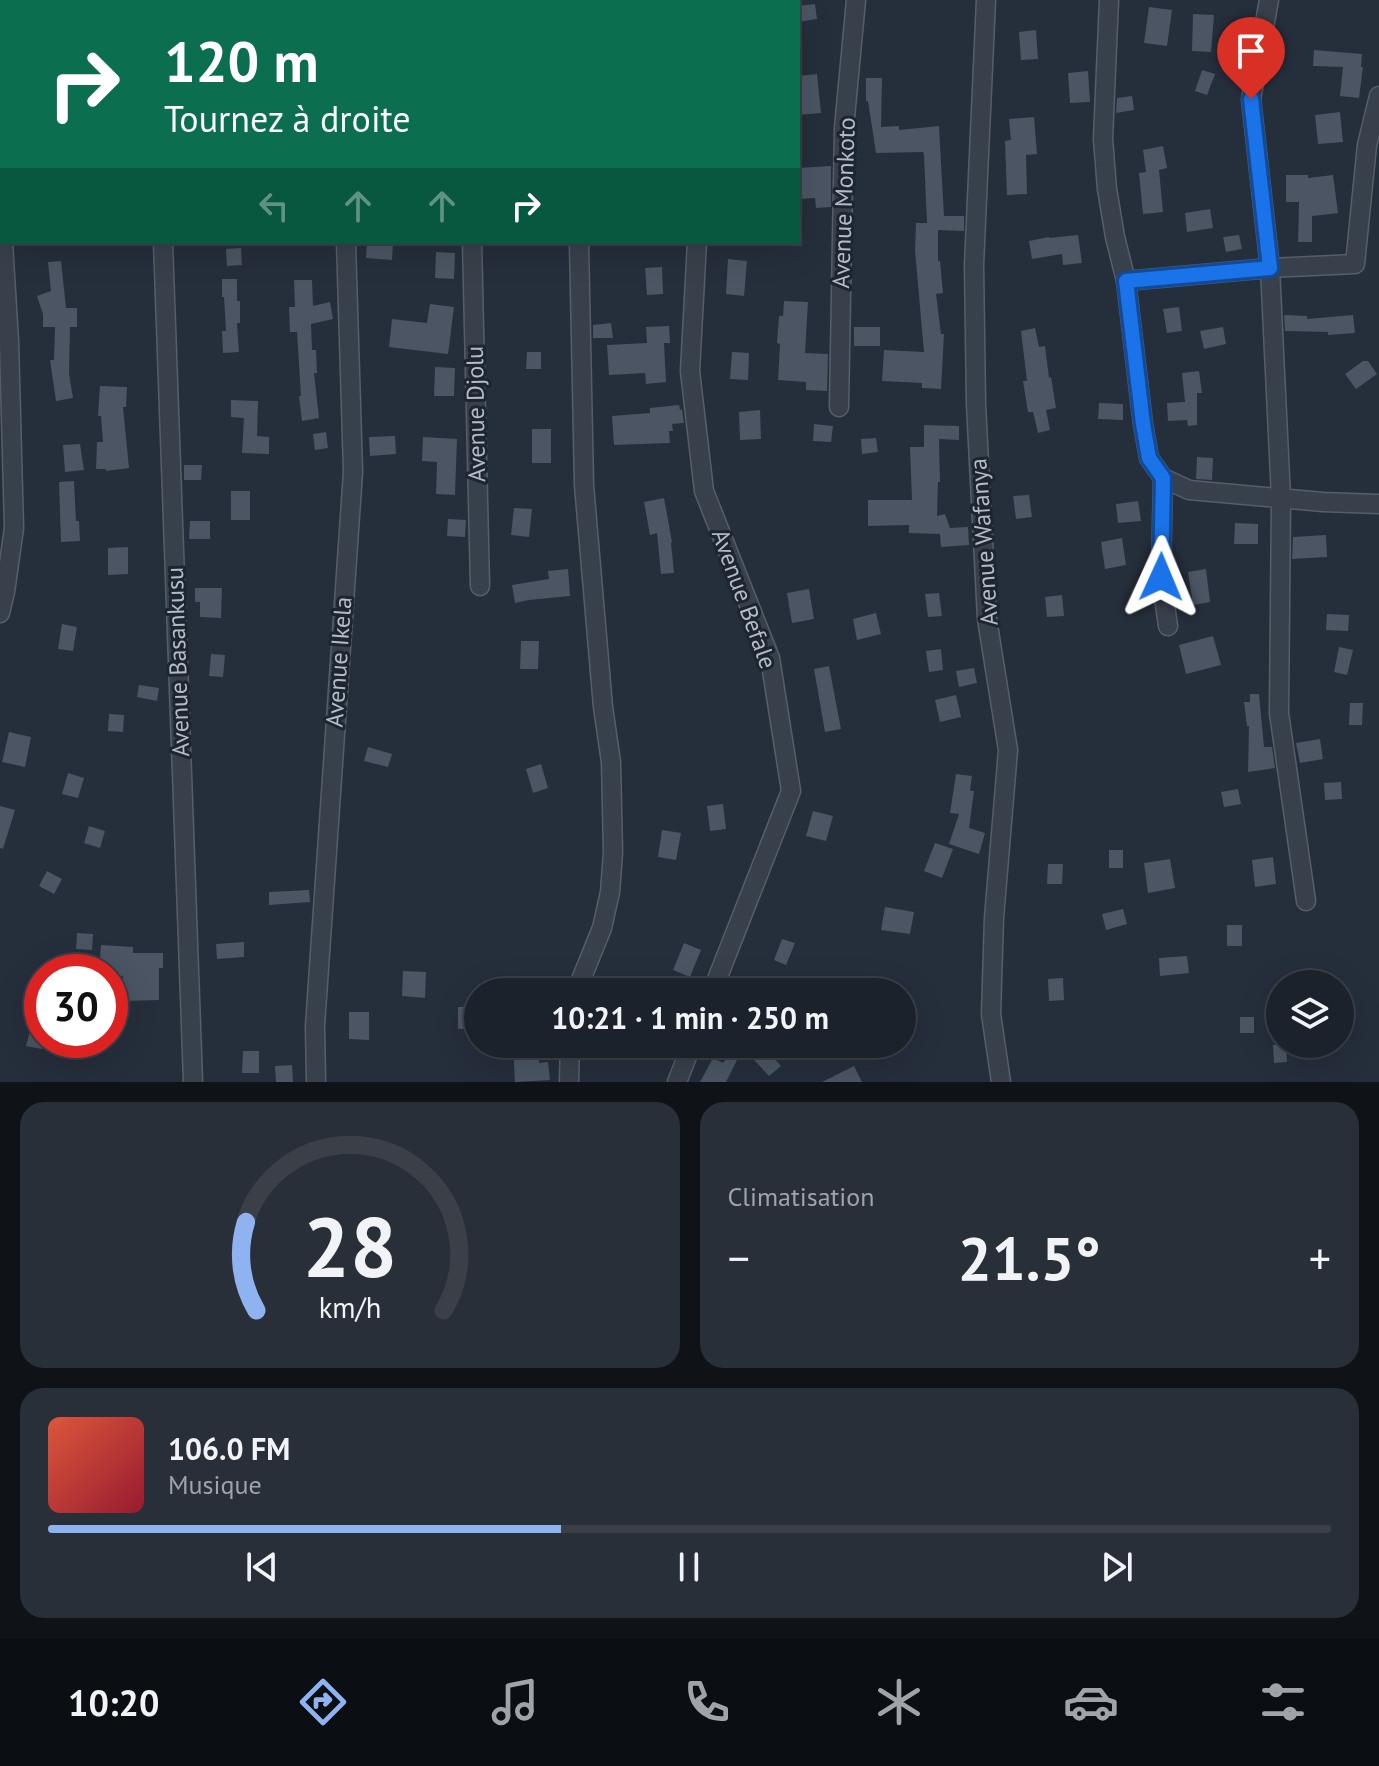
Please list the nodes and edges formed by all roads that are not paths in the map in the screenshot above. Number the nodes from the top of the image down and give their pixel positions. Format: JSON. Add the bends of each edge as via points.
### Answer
{"nodes":[{"id":1,"x":856,"y":0,"type":"edge"},
{"id":2,"x":986,"y":0,"type":"edge"},
{"id":3,"x":1109,"y":0,"type":"edge"},
{"id":4,"x":1269,"y":0,"type":"edge"},
{"id":5,"x":1379,"y":96,"type":"edge"},
{"id":6,"x":3,"y":244,"type":"edge"},
{"id":7,"x":163,"y":244,"type":"edge"},
{"id":8,"x":346,"y":244,"type":"edge"},
{"id":9,"x":472,"y":244,"type":"edge"},
{"id":10,"x":579,"y":244,"type":"edge"},
{"id":11,"x":697,"y":244,"type":"edge"},
{"id":12,"x":1270,"y":268,"type":"junction"},
{"id":13,"x":1126,"y":281,"type":"junction"},
{"id":14,"x":839,"y":407,"type":"dead end"},
{"id":15,"x":1163,"y":478,"type":"junction"},
{"id":16,"x":1281,"y":498,"type":"junction"},
{"id":17,"x":1379,"y":504,"type":"edge"},
{"id":18,"x":480,"y":586,"type":"dead end"},
{"id":19,"x":1,"y":605,"type":"edge"},
{"id":20,"x":1168,"y":626,"type":"dead end"},
{"id":21,"x":1306,"y":901,"type":"dead end"},
{"id":22,"x":582,"y":978,"type":"edge"},
{"id":23,"x":718,"y":978,"type":"edge"},
{"id":24,"x":570,"y":1058,"type":"edge"},
{"id":25,"x":686,"y":1058,"type":"edge"},
{"id":26,"x":193,"y":1082,"type":"edge"},
{"id":27,"x":316,"y":1082,"type":"edge"},
{"id":28,"x":569,"y":1082,"type":"edge"},
{"id":29,"x":677,"y":1082,"type":"edge"},
{"id":30,"x":1001,"y":1082,"type":"edge"}],
"edges":[{"from":1,"to":14,"type":"street","name":"Avenue Monkoto","via":[[844,128]]},
{"from":2,"to":30,"type":"street","name":"Avenue Wafanya","via":[[974,265],[987,619],[1008,750],[991,1014]]},
{"from":3,"to":13,"type":"street","via":[[1103,139],[1107,189]]},
{"from":4,"to":12,"type":"street","via":[[1251,99]]},
{"from":5,"to":12,"type":"street","via":[[1367,145],[1355,264]]},
{"from":6,"to":19,"type":"street","via":[[14,528]]},
{"from":7,"to":26,"type":"street","name":"Avenue Basankusu"},
{"from":8,"to":27,"type":"street","name":"Avenue Ikela","via":[[353,472],[315,1026]]},
{"from":9,"to":18,"type":"street","name":"Avenue Djolu"},
{"from":10,"to":22,"type":"street","via":[[584,485],[611,762],[613,853],[602,928]]},
{"from":11,"to":23,"type":"street","name":"Avenue Befale","via":[[690,371],[704,491],[770,658],[791,791]]},
{"from":12,"to":13,"type":"street"},
{"from":12,"to":16,"type":"street"},
{"from":13,"to":15,"type":"street","via":[[1149,458]]},
{"from":15,"to":16,"type":"street","via":[[1189,490]]},
{"from":15,"to":20,"type":"street","via":[[1161,577]]},
{"from":16,"to":17,"type":"street"},
{"from":16,"to":21,"type":"street","via":[[1279,713]]},
{"from":24,"to":28,"type":"street"},
{"from":25,"to":29,"type":"street"}]}
